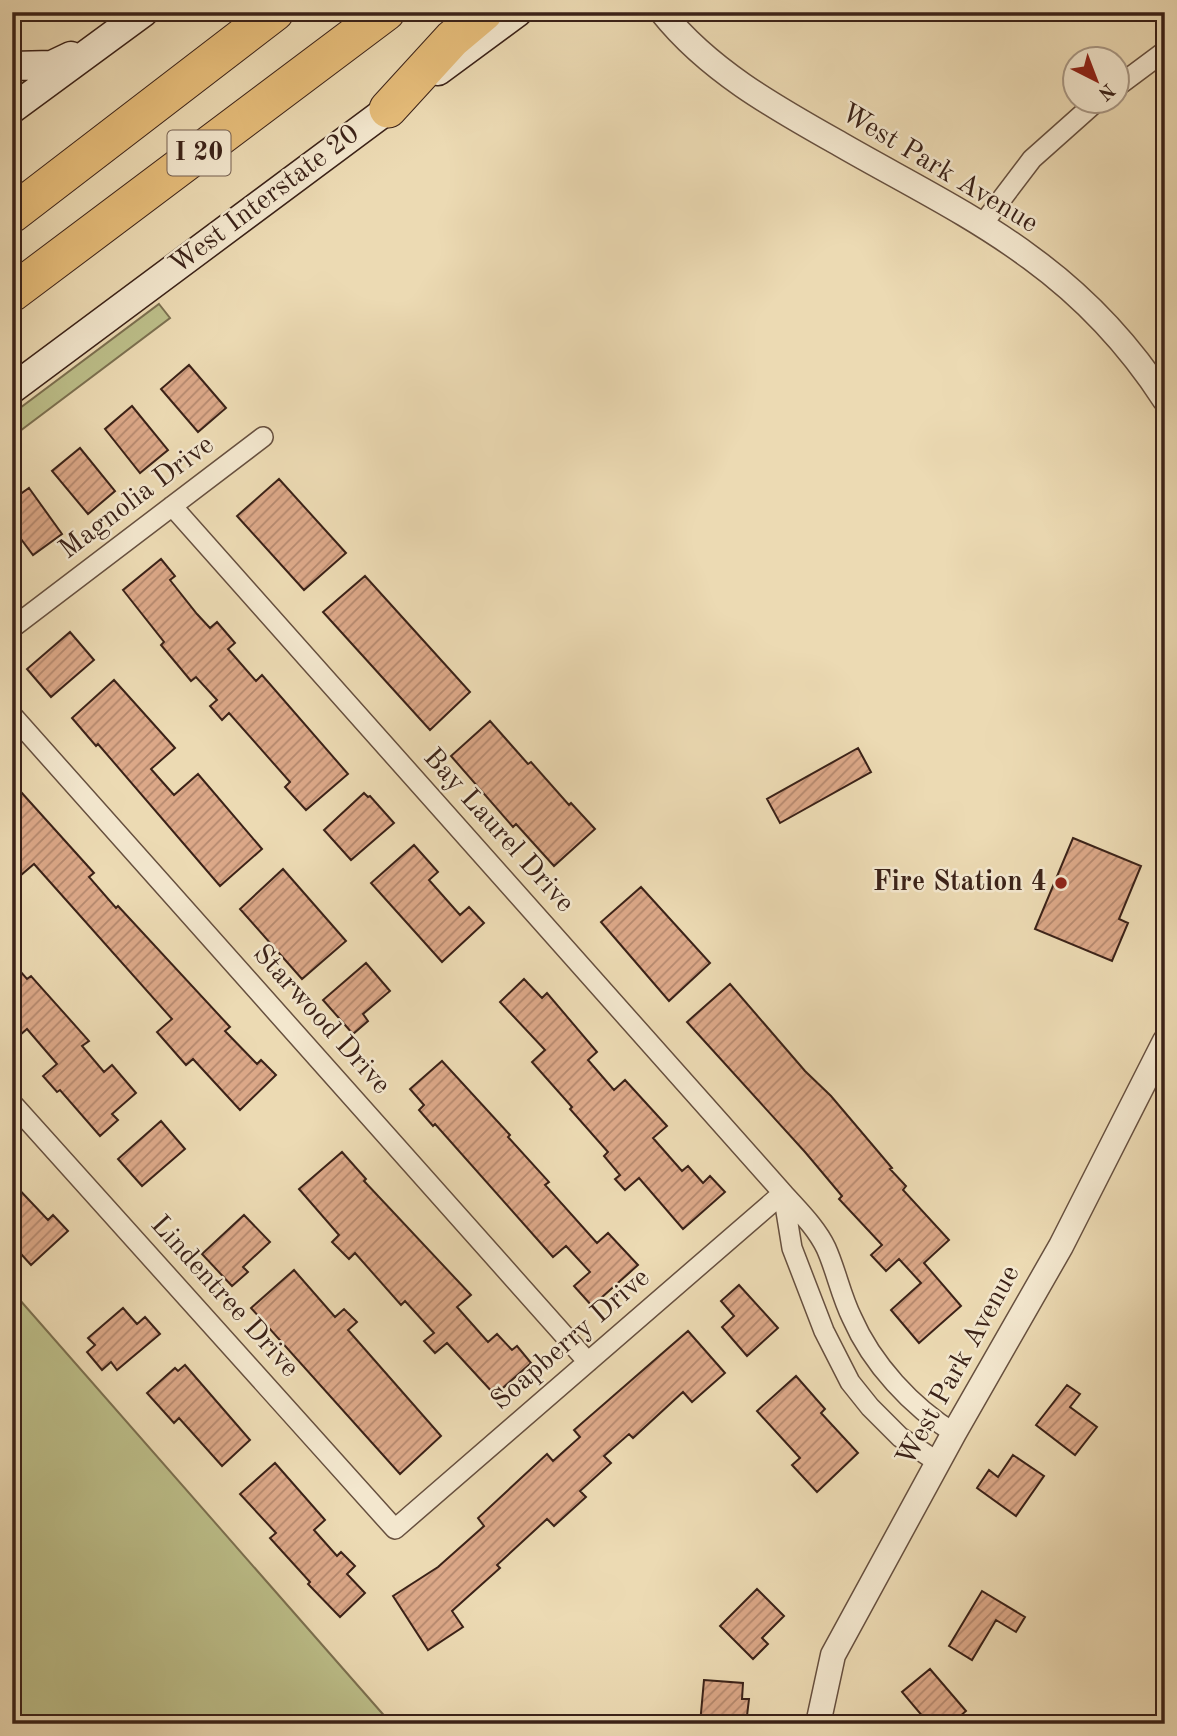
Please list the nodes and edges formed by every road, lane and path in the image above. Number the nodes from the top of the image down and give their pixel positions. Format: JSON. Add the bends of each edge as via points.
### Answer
{"nodes":[{"id":1,"x":144,"y":12,"type":"edge"},
{"id":2,"x":275,"y":12,"type":"edge"},
{"id":3,"x":386,"y":12,"type":"edge"},
{"id":4,"x":484,"y":12,"type":"edge"},
{"id":5,"x":518,"y":12,"type":"edge"},
{"id":6,"x":662,"y":12,"type":"edge"},
{"id":7,"x":109,"y":38,"type":"junction"},
{"id":8,"x":1165,"y":51,"type":"edge"},
{"id":9,"x":12,"y":66,"type":"edge"},
{"id":10,"x":1132,"y":76,"type":"edge"},
{"id":11,"x":12,"y":109,"type":"edge"},
{"id":12,"x":387,"y":109,"type":"junction"},
{"id":13,"x":1080,"y":116,"type":"edge"},
{"id":14,"x":12,"y":214,"type":"edge"},
{"id":15,"x":982,"y":225,"type":"junction"},
{"id":16,"x":12,"y":293,"type":"edge"},
{"id":17,"x":12,"y":388,"type":"edge"},
{"id":18,"x":1165,"y":400,"type":"edge"},
{"id":19,"x":263,"y":437,"type":"dead end"},
{"id":20,"x":172,"y":506,"type":"junction"},
{"id":21,"x":12,"y":628,"type":"edge"},
{"id":22,"x":12,"y":715,"type":"edge"},
{"id":23,"x":1165,"y":1041,"type":"edge"},
{"id":24,"x":12,"y":1103,"type":"edge"},
{"id":25,"x":783,"y":1193,"type":"junction"},
{"id":26,"x":588,"y":1362,"type":"junction"},
{"id":27,"x":954,"y":1433,"type":"junction"},
{"id":28,"x":939,"y":1464,"type":"junction"},
{"id":29,"x":395,"y":1529,"type":"joint"},
{"id":30,"x":818,"y":1724,"type":"edge"}],
"edges":[{"from":1,"to":7,"type":"main road"},
{"from":2,"to":14,"type":"highway","number":"I 20"},
{"from":3,"to":16,"type":"highway","number":"I 20"},
{"from":4,"to":12,"type":"highway","via":[[452,39]]},
{"from":5,"to":12,"type":"main road","name":"West Interstate 20"},
{"from":6,"to":15,"type":"street","name":"West Park Avenue","via":[[722,72],[776,108]]},
{"from":7,"to":9,"type":"main road","via":[[52,65]]},
{"from":7,"to":11,"type":"main road"},
{"from":8,"to":10,"type":"street"},
{"from":12,"to":17,"type":"main road","name":"West Interstate 20"},
{"from":13,"to":15,"type":"street","via":[[1032,159]]},
{"from":15,"to":18,"type":"street","name":"West Park Avenue","via":[[1079,297]]},
{"from":19,"to":20,"type":"street","name":"Magnolia Drive"},
{"from":20,"to":21,"type":"street","name":"Magnolia Drive"},
{"from":20,"to":25,"type":"street","name":"Bay Laurel Drive"},
{"from":22,"to":26,"type":"street","name":"Starwood Drive"},
{"from":23,"to":27,"type":"street","name":"West Park Avenue","via":[[1061,1247]]},
{"from":24,"to":29,"type":"street","name":"Lindentree Drive"},
{"from":25,"to":26,"type":"street","name":"Soapberry Drive"},
{"from":25,"to":27,"type":"street","name":"Bay Laurel Drive","via":[[825,1247],[852,1319],[869,1348],[912,1401]]},
{"from":25,"to":28,"type":"street","via":[[792,1248],[824,1331],[850,1382],[900,1437]]},
{"from":26,"to":29,"type":"street","name":"Soapberry Drive"},
{"from":27,"to":28,"type":"street","name":"West Park Avenue"},
{"from":28,"to":30,"type":"street","name":"West Park Avenue","via":[[833,1655]]}]}
